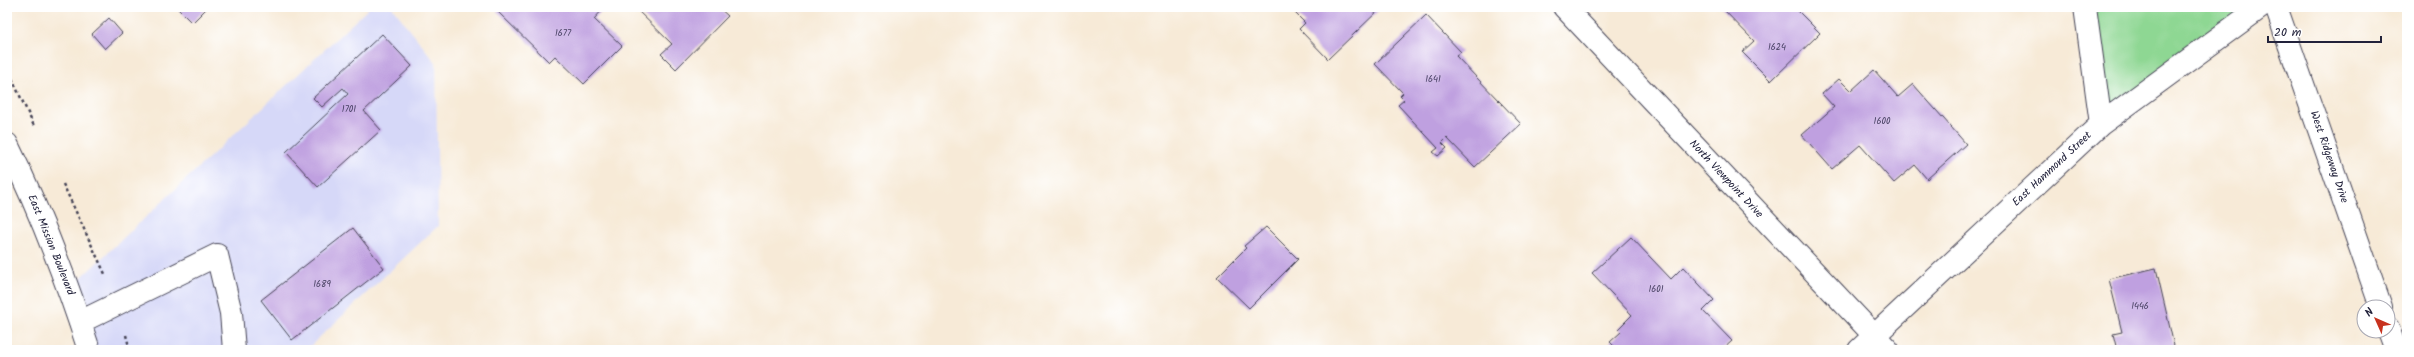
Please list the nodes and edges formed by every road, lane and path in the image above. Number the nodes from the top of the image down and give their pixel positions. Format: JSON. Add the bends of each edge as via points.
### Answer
{"nodes":[{"id":1,"x":1564,"y":7,"type":"edge"},
{"id":2,"x":2085,"y":7,"type":"edge"},
{"id":3,"x":2261,"y":7,"type":"edge"},
{"id":4,"x":2276,"y":7,"type":"edge"},
{"id":5,"x":2101,"y":124,"type":"junction"},
{"id":6,"x":7,"y":144,"type":"edge"},
{"id":7,"x":2378,"y":299,"type":"edge"},
{"id":8,"x":80,"y":322,"type":"junction"},
{"id":9,"x":2392,"y":339,"type":"edge"},
{"id":10,"x":1874,"y":345,"type":"edge"},
{"id":11,"x":89,"y":350,"type":"edge"},
{"id":12,"x":234,"y":350,"type":"edge"},
{"id":13,"x":2396,"y":350,"type":"edge"}],
"edges":[{"from":1,"to":10,"type":"street","name":"North Viewpoint Drive"},
{"from":2,"to":5,"type":"street"},
{"from":3,"to":5,"type":"street","name":"East Hammond Street"},
{"from":4,"to":7,"type":"street","name":"West Ridgeway Drive"},
{"from":5,"to":10,"type":"street","name":"East Hammond Street"},
{"from":6,"to":8,"type":"street","name":"East Mission Boulevard","via":[[35,201],[70,288]]},
{"from":8,"to":11,"type":"street","name":"East Mission Boulevard"},
{"from":8,"to":12,"type":"street","via":[[217,255],[231,312]]},
{"from":9,"to":13,"type":"street"}]}
